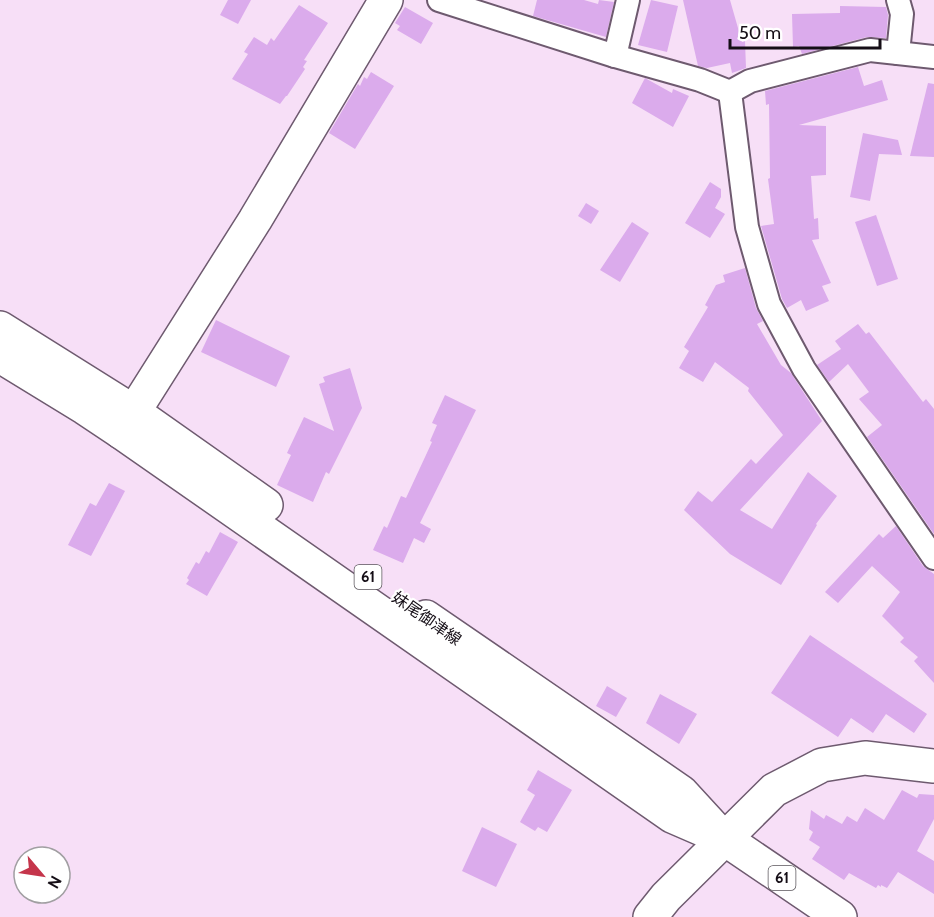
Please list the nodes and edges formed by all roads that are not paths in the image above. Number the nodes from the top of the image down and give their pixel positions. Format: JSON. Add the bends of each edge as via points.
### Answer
{"nodes":[{"id":1,"x":386,"y":0,"type":"edge"},
{"id":2,"x":439,"y":0,"type":"edge"},
{"id":3,"x":628,"y":0,"type":"edge"},
{"id":4,"x":898,"y":0,"type":"edge"},
{"id":5,"x":898,"y":53,"type":"junction"},
{"id":6,"x":615,"y":56,"type":"junction"},
{"id":7,"x":934,"y":57,"type":"edge"},
{"id":8,"x":730,"y":92,"type":"junction"},
{"id":9,"x":0,"y":328,"type":"edge"},
{"id":10,"x":0,"y":356,"type":"edge"},
{"id":11,"x":128,"y":422,"type":"junction"},
{"id":12,"x":934,"y":558,"type":"edge"},
{"id":13,"x":934,"y":766,"type":"edge"},
{"id":14,"x":725,"y":839,"type":"junction"},
{"id":15,"x":650,"y":917,"type":"edge"},
{"id":16,"x":840,"y":917,"type":"edge"}],
"edges":[{"from":1,"to":11,"type":"main road"},
{"from":2,"to":6,"type":"street"},
{"from":3,"to":6,"type":"street"},
{"from":4,"to":5,"type":"street","via":[[902,14]]},
{"from":5,"to":7,"type":"street"},
{"from":5,"to":8,"type":"street","via":[[870,50],[750,81]]},
{"from":6,"to":8,"type":"street"},
{"from":8,"to":12,"type":"street","via":[[747,227],[769,304],[804,369]]},
{"from":9,"to":11,"type":"main road","name":"妹尾御津線","number":"61"},
{"from":10,"to":11,"type":"main road","name":"妹尾御津線","number":"61","via":[[86,408]]},
{"from":11,"to":14,"type":"main road","name":"妹尾御津線","number":"61","via":[[672,816]]},
{"from":13,"to":14,"type":"main road","via":[[865,758],[822,765],[774,790]]},
{"from":14,"to":15,"type":"main road"},
{"from":14,"to":16,"type":"main road","name":"妹尾御津線","number":"61"}]}
